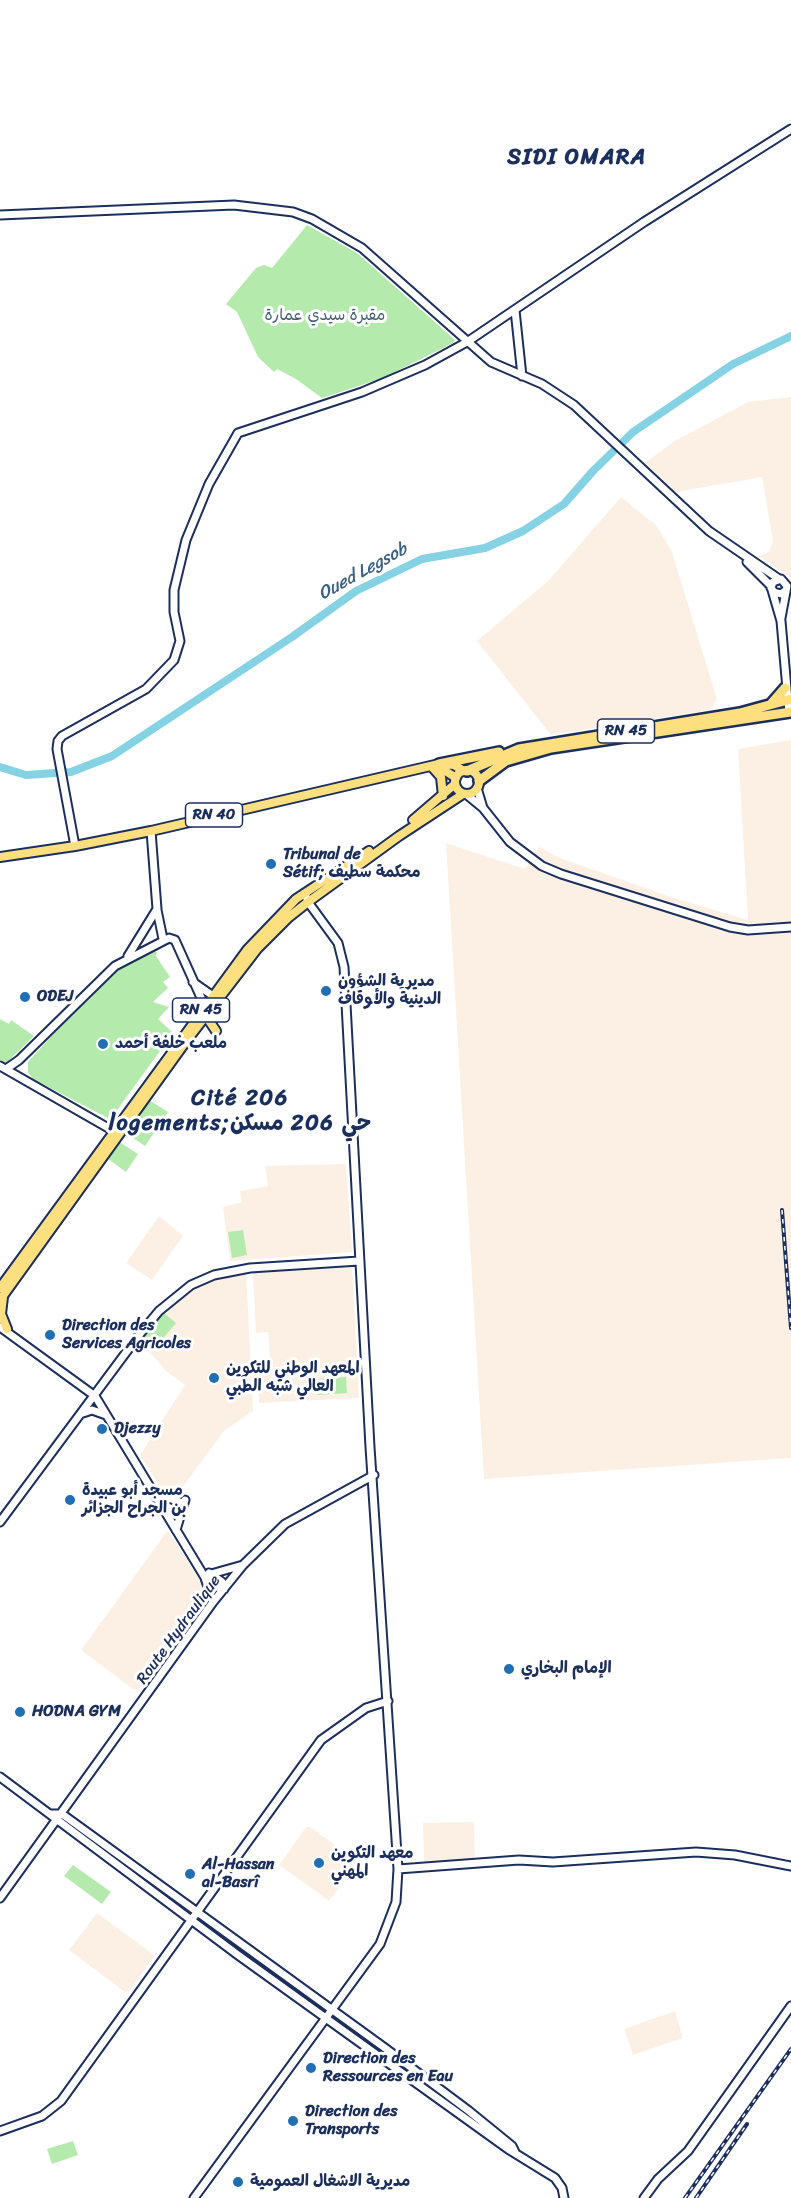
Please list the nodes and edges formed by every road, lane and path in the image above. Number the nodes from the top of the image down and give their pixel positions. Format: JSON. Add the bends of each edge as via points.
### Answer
{"nodes":[{"id":1,"x":791,"y":129,"type":"edge"},
{"id":2,"x":0,"y":215,"type":"edge"},
{"id":3,"x":515,"y":310,"type":"junction"},
{"id":4,"x":467,"y":342,"type":"junction"},
{"id":5,"x":522,"y":376,"type":"junction"},
{"id":6,"x":742,"y":555,"type":"junction"},
{"id":7,"x":772,"y":588,"type":"junction"},
{"id":8,"x":786,"y":589,"type":"edge"},
{"id":9,"x":781,"y":621,"type":"junction"},
{"id":10,"x":788,"y":683,"type":"edge"},
{"id":11,"x":789,"y":700,"type":"edge"},
{"id":12,"x":768,"y":707,"type":"junction"},
{"id":13,"x":790,"y":712,"type":"edge"},
{"id":14,"x":519,"y":749,"type":"junction"},
{"id":15,"x":433,"y":767,"type":"junction"},
{"id":16,"x":465,"y":771,"type":"junction"},
{"id":17,"x":456,"y":781,"type":"junction"},
{"id":18,"x":478,"y":784,"type":"junction"},
{"id":19,"x":464,"y":794,"type":"junction"},
{"id":20,"x":442,"y":796,"type":"junction"},
{"id":21,"x":483,"y":808,"type":"junction"},
{"id":22,"x":151,"y":831,"type":"junction"},
{"id":23,"x":75,"y":846,"type":"junction"},
{"id":24,"x":0,"y":856,"type":"edge"},
{"id":25,"x":305,"y":892,"type":"junction"},
{"id":26,"x":308,"y":902,"type":"junction"},
{"id":27,"x":158,"y":909,"type":"junction"},
{"id":28,"x":791,"y":927,"type":"edge"},
{"id":29,"x":163,"y":939,"type":"junction"},
{"id":30,"x":126,"y":958,"type":"junction"},
{"id":31,"x":193,"y":982,"type":"junction"},
{"id":32,"x":213,"y":996,"type":"junction"},
{"id":33,"x":206,"y":1012,"type":"junction"},
{"id":34,"x":216,"y":1030,"type":"dead end"},
{"id":35,"x":19,"y":1060,"type":"junction"},
{"id":36,"x":3,"y":1067,"type":"edge"},
{"id":37,"x":17,"y":1077,"type":"junction"},
{"id":38,"x":117,"y":1133,"type":"junction"},
{"id":39,"x":359,"y":1262,"type":"junction"},
{"id":40,"x":0,"y":1288,"type":"edge"},
{"id":41,"x":1,"y":1298,"type":"edge"},
{"id":42,"x":0,"y":1320,"type":"edge"},
{"id":43,"x":5,"y":1330,"type":"edge"},
{"id":44,"x":94,"y":1396,"type":"junction"},
{"id":45,"x":81,"y":1415,"type":"junction"},
{"id":46,"x":106,"y":1415,"type":"junction"},
{"id":47,"x":374,"y":1475,"type":"junction"},
{"id":48,"x":154,"y":1493,"type":"junction"},
{"id":49,"x":0,"y":1522,"type":"edge"},
{"id":50,"x":176,"y":1530,"type":"junction"},
{"id":51,"x":243,"y":1565,"type":"junction"},
{"id":52,"x":206,"y":1573,"type":"junction"},
{"id":53,"x":224,"y":1589,"type":"junction"},
{"id":54,"x":213,"y":1602,"type":"junction"},
{"id":55,"x":388,"y":1701,"type":"junction"},
{"id":56,"x":0,"y":1777,"type":"edge"},
{"id":57,"x":62,"y":1814,"type":"junction"},
{"id":58,"x":54,"y":1818,"type":"junction"},
{"id":59,"x":791,"y":1866,"type":"edge"},
{"id":60,"x":398,"y":1869,"type":"junction"},
{"id":61,"x":0,"y":1898,"type":"edge"},
{"id":62,"x":195,"y":1913,"type":"junction"},
{"id":63,"x":191,"y":1920,"type":"junction"},
{"id":64,"x":791,"y":2006,"type":"edge"},
{"id":65,"x":332,"y":2011,"type":"junction"},
{"id":66,"x":326,"y":2018,"type":"junction"},
{"id":67,"x":0,"y":2131,"type":"edge"},
{"id":68,"x":515,"y":2152,"type":"junction"},
{"id":69,"x":195,"y":2198,"type":"edge"},
{"id":70,"x":564,"y":2198,"type":"edge"},
{"id":71,"x":644,"y":2198,"type":"edge"}],
"edges":[{"from":1,"to":3,"type":"main road"},
{"from":2,"to":4,"type":"main road","via":[[234,205],[293,212],[331,228],[362,248]]},
{"from":3,"to":4,"type":"main road"},
{"from":3,"to":5,"type":"main road"},
{"from":4,"to":5,"type":"main road","via":[[491,362]]},
{"from":4,"to":23,"type":"main road","via":[[362,392],[238,433],[209,484],[183,550],[174,590],[180,641],[174,660],[146,689],[62,736],[57,744]]},
{"from":5,"to":6,"type":"main road","via":[[558,393],[695,519]]},
{"from":6,"to":7,"type":"main road"},
{"from":6,"to":8,"type":"main road"},
{"from":7,"to":8,"type":"main road"},
{"from":7,"to":8,"type":"main road","via":[[779,594]]},
{"from":7,"to":9,"type":"main road"},
{"from":8,"to":9,"type":"main road"},
{"from":9,"to":10,"type":"main road"},
{"from":10,"to":11,"type":"main road"},
{"from":10,"to":12,"type":"highway"},
{"from":11,"to":12,"type":"highway","number":"RN 45"},
{"from":11,"to":13,"type":"main road"},
{"from":12,"to":14,"type":"highway","number":"RN 45"},
{"from":13,"to":18,"type":"highway","number":"RN 45","via":[[551,748],[506,761]]},
{"from":14,"to":15,"type":"highway","number":"RN 40"},
{"from":14,"to":16,"type":"highway","number":"RN 45"},
{"from":15,"to":16,"type":"main road","via":[[454,765]]},
{"from":15,"to":17,"type":"main road","via":[[441,768]]},
{"from":15,"to":20,"type":"main road","via":[[441,777]]},
{"from":15,"to":22,"type":"main road","number":"RN 40"},
{"from":16,"to":17,"type":"main road"},
{"from":16,"to":18,"type":"main road","via":[[473,773]]},
{"from":17,"to":19,"type":"main road"},
{"from":17,"to":20,"type":"main road","number":"RN 45"},
{"from":18,"to":19,"type":"main road"},
{"from":18,"to":21,"type":"main road"},
{"from":19,"to":21,"type":"main road"},
{"from":19,"to":26,"type":"main road","number":"RN 45"},
{"from":20,"to":25,"type":"main road","number":"RN 45","via":[[354,863]]},
{"from":21,"to":28,"type":"main road","via":[[510,842],[542,866],[561,874],[730,927]]},
{"from":22,"to":23,"type":"main road","number":"RN 40"},
{"from":22,"to":27,"type":"main road"},
{"from":23,"to":24,"type":"main road","number":"RN 40"},
{"from":25,"to":26,"type":"main road"},
{"from":25,"to":32,"type":"main road","number":"RN 45","via":[[263,932]]},
{"from":26,"to":33,"type":"main road","number":"RN 45","via":[[257,949]]},
{"from":26,"to":39,"type":"main road","via":[[338,943],[344,967]]},
{"from":27,"to":29,"type":"main road"},
{"from":27,"to":30,"type":"main road"},
{"from":29,"to":30,"type":"main road"},
{"from":29,"to":31,"type":"main road","via":[[175,940]]},
{"from":30,"to":35,"type":"main road"},
{"from":31,"to":32,"type":"main road"},
{"from":31,"to":33,"type":"main road"},
{"from":32,"to":33,"type":"main road","number":"RN 45"},
{"from":33,"to":34,"type":"main road"},
{"from":33,"to":38,"type":"main road","number":"RN 45"},
{"from":35,"to":36,"type":"main road"},
{"from":35,"to":37,"type":"main road"},
{"from":36,"to":37,"type":"main road"},
{"from":37,"to":38,"type":"main road"},
{"from":38,"to":40,"type":"main road","number":"RN 45"},
{"from":38,"to":41,"type":"main road","number":"RN 45"},
{"from":39,"to":44,"type":"main road","via":[[250,1268],[214,1275],[191,1285],[154,1317]]},
{"from":39,"to":47,"type":"main road"},
{"from":41,"to":43,"type":"main road"},
{"from":42,"to":43,"type":"main road"},
{"from":43,"to":44,"type":"main road"},
{"from":44,"to":45,"type":"main road"},
{"from":44,"to":46,"type":"main road"},
{"from":45,"to":46,"type":"main road","via":[[89,1410]]},
{"from":45,"to":49,"type":"main road"},
{"from":46,"to":48,"type":"main road"},
{"from":47,"to":51,"type":"main road","name":"Route Hydraulique","via":[[285,1524]]},
{"from":47,"to":55,"type":"main road"},
{"from":48,"to":50,"type":"main road"},
{"from":48,"to":50,"type":"main road","via":[[184,1501]]},
{"from":50,"to":52,"type":"main road"},
{"from":51,"to":52,"type":"main road"},
{"from":51,"to":53,"type":"main road","name":"Route Hydraulique"},
{"from":52,"to":53,"type":"main road","via":[[217,1587]]},
{"from":52,"to":54,"type":"main road"},
{"from":53,"to":54,"type":"main road","name":"Route Hydraulique"},
{"from":54,"to":57,"type":"main road","name":"Route Hydraulique"},
{"from":55,"to":60,"type":"main road"},
{"from":55,"to":62,"type":"main road","via":[[366,1708],[321,1740]]},
{"from":56,"to":58,"type":"main road"},
{"from":57,"to":58,"type":"main road","name":"Route Hydraulique"},
{"from":57,"to":62,"type":"main road"},
{"from":58,"to":61,"type":"main road","name":"Route Hydraulique"},
{"from":58,"to":63,"type":"main road"},
{"from":59,"to":60,"type":"main road","via":[[696,1852]]},
{"from":60,"to":65,"type":"main road","via":[[396,1902],[380,1944]]},
{"from":62,"to":63,"type":"main road"},
{"from":62,"to":65,"type":"main road"},
{"from":63,"to":66,"type":"main road"},
{"from":63,"to":67,"type":"main road","via":[[61,2101],[42,2116]]},
{"from":64,"to":71,"type":"main road","via":[[688,2151],[658,2178]]},
{"from":65,"to":66,"type":"main road"},
{"from":65,"to":68,"type":"main road","via":[[458,2102]]},
{"from":66,"to":68,"type":"main road"},
{"from":66,"to":69,"type":"main road"},
{"from":68,"to":70,"type":"main road","via":[[555,2178]]}]}
